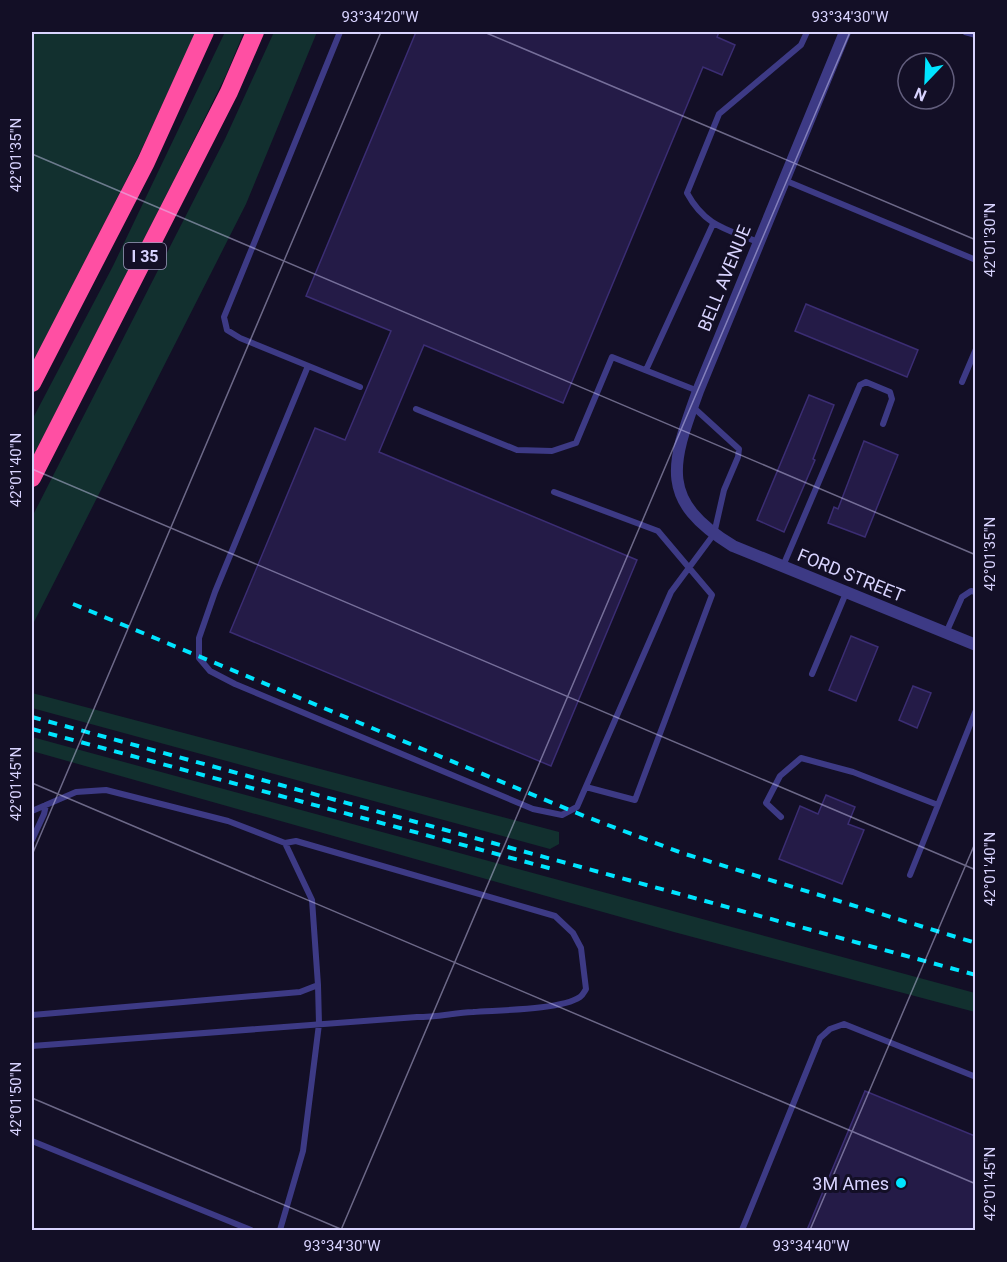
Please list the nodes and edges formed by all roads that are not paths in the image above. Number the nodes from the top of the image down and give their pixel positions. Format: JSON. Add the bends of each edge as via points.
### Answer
{"nodes":[{"id":1,"x":205,"y":32,"type":"edge"},
{"id":2,"x":255,"y":32,"type":"edge"},
{"id":3,"x":340,"y":32,"type":"edge"},
{"id":4,"x":807,"y":32,"type":"edge"},
{"id":5,"x":845,"y":32,"type":"edge"},
{"id":6,"x":966,"y":32,"type":"edge"},
{"id":7,"x":975,"y":35,"type":"edge"},
{"id":8,"x":784,"y":180,"type":"junction"},
{"id":9,"x":713,"y":224,"type":"junction"},
{"id":10,"x":758,"y":243,"type":"junction"},
{"id":11,"x":975,"y":260,"type":"edge"},
{"id":12,"x":975,"y":349,"type":"edge"},
{"id":13,"x":308,"y":366,"type":"junction"},
{"id":14,"x":646,"y":370,"type":"junction"},
{"id":15,"x":962,"y":382,"type":"dead end"},
{"id":16,"x":32,"y":383,"type":"edge"},
{"id":17,"x":360,"y":387,"type":"dead end"},
{"id":18,"x":698,"y":391,"type":"junction"},
{"id":19,"x":693,"y":406,"type":"junction"},
{"id":20,"x":416,"y":409,"type":"dead end"},
{"id":21,"x":883,"y":424,"type":"dead end"},
{"id":22,"x":32,"y":478,"type":"edge"},
{"id":23,"x":554,"y":492,"type":"dead end"},
{"id":24,"x":714,"y":534,"type":"junction"},
{"id":25,"x":783,"y":566,"type":"junction"},
{"id":26,"x":689,"y":567,"type":"junction"},
{"id":27,"x":846,"y":592,"type":"junction"},
{"id":28,"x":975,"y":592,"type":"edge"},
{"id":29,"x":946,"y":633,"type":"junction"},
{"id":30,"x":975,"y":645,"type":"edge"},
{"id":31,"x":812,"y":674,"type":"dead end"},
{"id":32,"x":975,"y":710,"type":"edge"},
{"id":33,"x":586,"y":787,"type":"junction"},
{"id":34,"x":46,"y":805,"type":"junction"},
{"id":35,"x":938,"y":805,"type":"junction"},
{"id":36,"x":32,"y":811,"type":"edge"},
{"id":37,"x":781,"y":817,"type":"dead end"},
{"id":38,"x":32,"y":840,"type":"edge"},
{"id":39,"x":285,"y":843,"type":"junction"},
{"id":40,"x":910,"y":875,"type":"dead end"},
{"id":41,"x":318,"y":985,"type":"junction"},
{"id":42,"x":32,"y":1015,"type":"edge"},
{"id":43,"x":319,"y":1024,"type":"junction"},
{"id":44,"x":32,"y":1046,"type":"edge"},
{"id":45,"x":975,"y":1077,"type":"edge"},
{"id":46,"x":32,"y":1141,"type":"edge"},
{"id":47,"x":251,"y":1230,"type":"edge"},
{"id":48,"x":280,"y":1230,"type":"edge"},
{"id":49,"x":742,"y":1230,"type":"edge"}],
"edges":[{"from":1,"to":16,"type":"highway","number":"I 35","via":[[146,162]]},
{"from":2,"to":22,"type":"highway","number":"I 35","via":[[229,92]]},
{"from":3,"to":13,"type":"lane","via":[[224,317],[227,330],[240,338]]},
{"from":4,"to":9,"type":"lane","via":[[801,45],[719,114],[687,193],[696,210]]},
{"from":5,"to":8,"type":"street","name":"BELL AVENUE"},
{"from":6,"to":7,"type":"lane"},
{"from":8,"to":10,"type":"street","name":"BELL AVENUE"},
{"from":8,"to":11,"type":"lane"},
{"from":9,"to":10,"type":"lane"},
{"from":9,"to":14,"type":"lane"},
{"from":10,"to":18,"type":"street","name":"BELL AVENUE"},
{"from":12,"to":15,"type":"lane"},
{"from":13,"to":17,"type":"lane"},
{"from":13,"to":33,"type":"lane","via":[[215,592],[199,638],[199,658],[210,671],[235,684],[533,808],[562,815],[577,807]]},
{"from":14,"to":18,"type":"lane"},
{"from":14,"to":20,"type":"lane","via":[[612,357],[576,443],[552,451],[518,450]]},
{"from":18,"to":19,"type":"street","name":"BELL AVENUE"},
{"from":19,"to":24,"type":"street","name":"BELL AVENUE","via":[[681,438],[677,480],[689,510]]},
{"from":19,"to":24,"type":"lane","via":[[739,449]]},
{"from":21,"to":25,"type":"lane","via":[[892,399],[890,392],[866,381],[860,385]]},
{"from":23,"to":26,"type":"lane","via":[[658,531]]},
{"from":24,"to":25,"type":"street","name":"FORD STREET"},
{"from":24,"to":26,"type":"lane"},
{"from":25,"to":27,"type":"street","name":"FORD STREET"},
{"from":26,"to":33,"type":"lane","via":[[670,592]]},
{"from":26,"to":33,"type":"lane","via":[[712,595],[635,800]]},
{"from":27,"to":29,"type":"street","name":"FORD STREET"},
{"from":27,"to":31,"type":"lane"},
{"from":28,"to":29,"type":"lane","via":[[962,597]]},
{"from":29,"to":30,"type":"street","name":"FORD STREET"},
{"from":32,"to":35,"type":"lane"},
{"from":34,"to":36,"type":"lane"},
{"from":34,"to":38,"type":"lane"},
{"from":34,"to":39,"type":"lane","via":[[76,792],[106,790],[228,821]]},
{"from":35,"to":37,"type":"lane","via":[[853,772],[801,758],[780,776],[766,803]]},
{"from":35,"to":40,"type":"lane"},
{"from":39,"to":41,"type":"lane","via":[[312,900]]},
{"from":39,"to":43,"type":"lane","via":[[296,841],[555,916],[573,933],[581,948],[586,989],[580,997],[560,1004],[442,1017]]},
{"from":41,"to":42,"type":"lane","via":[[300,992]]},
{"from":41,"to":43,"type":"lane"},
{"from":43,"to":44,"type":"lane"},
{"from":43,"to":48,"type":"lane","via":[[303,1151]]},
{"from":45,"to":49,"type":"lane","via":[[844,1024],[830,1029],[820,1038]]},
{"from":46,"to":47,"type":"lane"}]}
